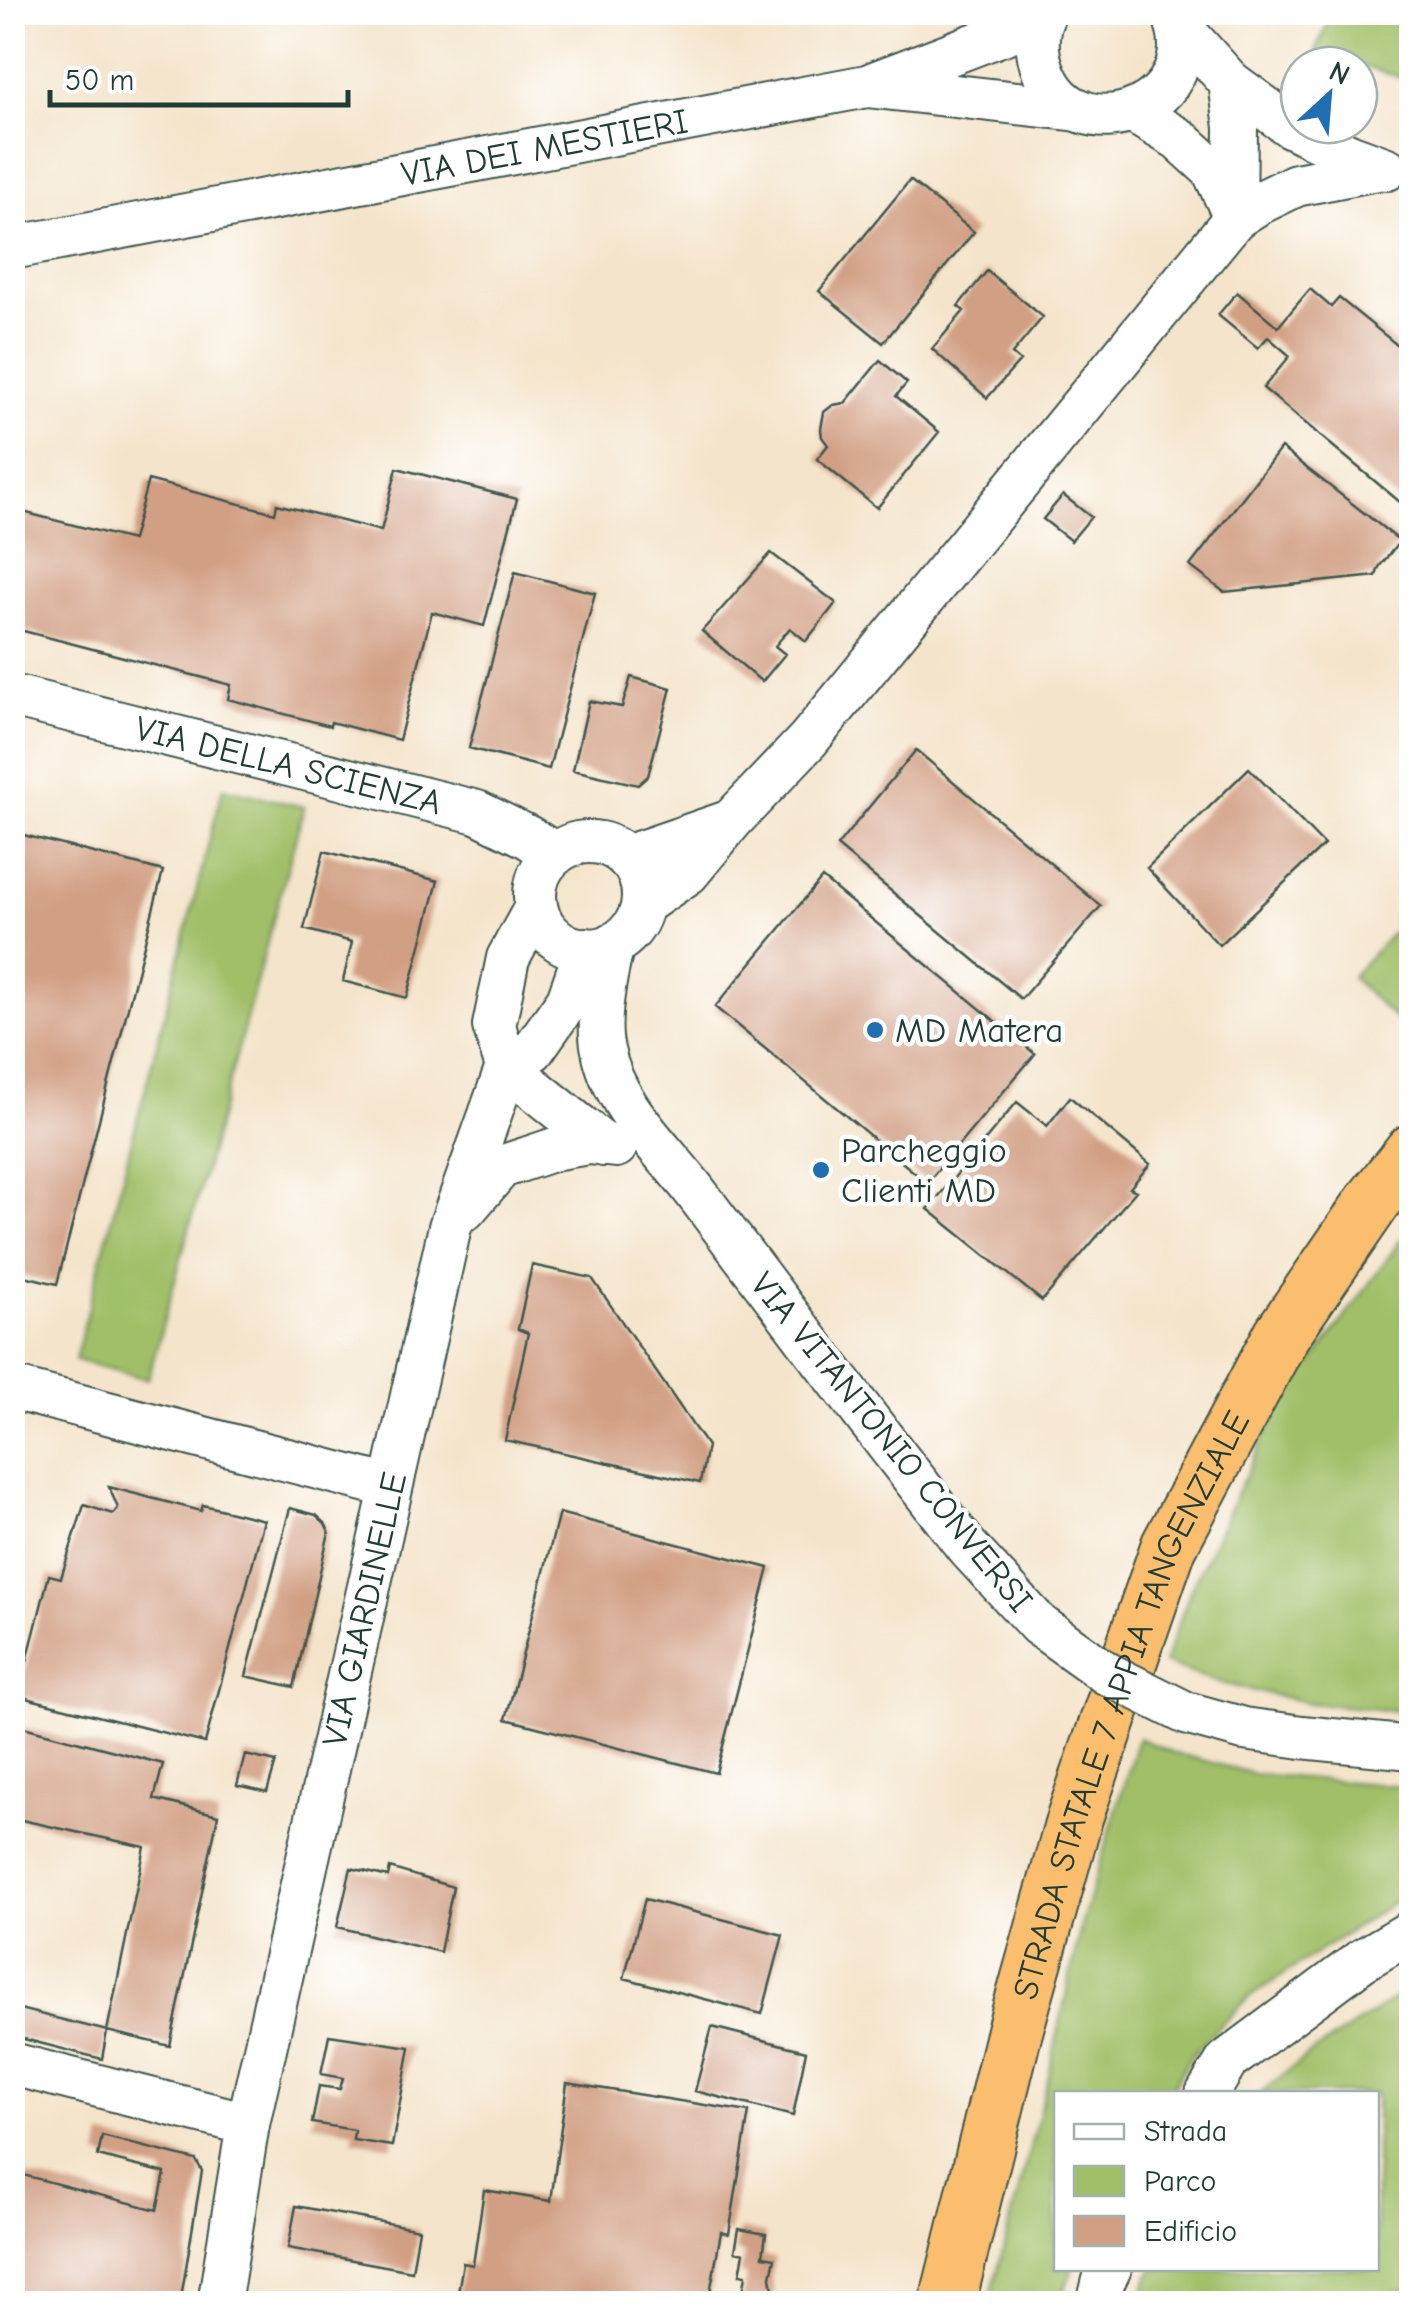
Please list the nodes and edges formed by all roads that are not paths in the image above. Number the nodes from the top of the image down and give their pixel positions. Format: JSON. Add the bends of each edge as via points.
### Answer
{"nodes":[{"id":1,"x":1044,"y":16,"type":"edge"},
{"id":2,"x":1174,"y":18,"type":"edge"},
{"id":3,"x":1230,"y":82,"type":"junction"},
{"id":4,"x":867,"y":86,"type":"junction"},
{"id":5,"x":1079,"y":110,"type":"junction"},
{"id":6,"x":1132,"y":112,"type":"junction"},
{"id":7,"x":1397,"y":172,"type":"edge"},
{"id":8,"x":1235,"y":218,"type":"junction"},
{"id":9,"x":12,"y":248,"type":"edge"},
{"id":10,"x":12,"y":696,"type":"edge"},
{"id":11,"x":731,"y":820,"type":"junction"},
{"id":12,"x":555,"y":854,"type":"junction"},
{"id":13,"x":626,"y":857,"type":"junction"},
{"id":14,"x":643,"y":904,"type":"junction"},
{"id":15,"x":536,"y":907,"type":"junction"},
{"id":16,"x":600,"y":947,"type":"junction"},
{"id":17,"x":507,"y":1067,"type":"junction"},
{"id":18,"x":604,"y":1145,"type":"junction"},
{"id":19,"x":1412,"y":1152,"type":"edge"},
{"id":20,"x":684,"y":1178,"type":"junction"},
{"id":21,"x":450,"y":1227,"type":"junction"},
{"id":22,"x":12,"y":1388,"type":"edge"},
{"id":23,"x":391,"y":1487,"type":"junction"},
{"id":24,"x":1412,"y":1748,"type":"edge"},
{"id":25,"x":1412,"y":1931,"type":"edge"},
{"id":26,"x":12,"y":2064,"type":"edge"},
{"id":27,"x":1208,"y":2091,"type":"edge"},
{"id":28,"x":248,"y":2124,"type":"junction"},
{"id":29,"x":1108,"y":2271,"type":"edge"},
{"id":30,"x":219,"y":2304,"type":"edge"},
{"id":31,"x":948,"y":2304,"type":"edge"},
{"id":32,"x":1098,"y":2304,"type":"edge"}],
"edges":[{"from":1,"to":4,"type":"street"},
{"from":1,"to":5,"type":"street","via":[[1039,61],[1047,81]]},
{"from":2,"to":3,"type":"street"},
{"from":2,"to":6,"type":"street","via":[[1181,45],[1177,67],[1152,102]]},
{"from":3,"to":7,"type":"street","via":[[1290,126]]},
{"from":3,"to":8,"type":"street"},
{"from":4,"to":5,"type":"street","name":"VIA DEI MESTIERI"},
{"from":4,"to":9,"type":"street","name":"VIA DEI MESTIERI"},
{"from":5,"to":6,"type":"street","name":"VIA DEI MESTIERI"},
{"from":6,"to":8,"type":"street","via":[[1179,139],[1212,170]]},
{"from":7,"to":8,"type":"street","via":[[1296,185]]},
{"from":8,"to":11,"type":"street","via":[[808,740]]},
{"from":10,"to":12,"type":"street","name":"VIA DELLA SCIENZA","via":[[477,812]]},
{"from":11,"to":13,"type":"street"},
{"from":11,"to":14,"type":"street","via":[[688,873]]},
{"from":12,"to":13,"type":"street","via":[[594,842]]},
{"from":12,"to":15,"type":"street","via":[[537,880]]},
{"from":13,"to":14,"type":"street","via":[[637,870]]},
{"from":14,"to":16,"type":"street","via":[[627,934]]},
{"from":15,"to":16,"type":"street","via":[[554,937],[569,946]]},
{"from":15,"to":17,"type":"street","via":[[508,958],[494,1026]]},
{"from":16,"to":17,"type":"street","name":"VIA GIARDINELLE","via":[[533,1050]]},
{"from":16,"to":20,"type":"street","name":"VIA VITANTONIO CONVERSI","via":[[606,972],[602,1049],[614,1082],[636,1121]]},
{"from":17,"to":18,"type":"street"},
{"from":17,"to":21,"type":"street","name":"VIA GIARDINELLE"},
{"from":18,"to":20,"type":"street","name":"VIA VITANTONIO CONVERSI"},
{"from":18,"to":21,"type":"street","name":"VIA VITANTONIO CONVERSI","via":[[558,1148],[501,1167]]},
{"from":19,"to":31,"type":"highway","name":"STRADA STATALE 7 APPIA TANGENZIALE","via":[[1282,1334],[1169,1546],[1075,1816]]},
{"from":20,"to":24,"type":"street","name":"VIA VITANTONIO CONVERSI","bridge":true,"via":[[967,1547],[1039,1625],[1106,1673],[1186,1713],[1244,1729]]},
{"from":21,"to":23,"type":"street","name":"VIA GIARDINELLE"},
{"from":22,"to":23,"type":"street"},
{"from":23,"to":28,"type":"street","name":"VIA GIARDINELLE"},
{"from":25,"to":27,"type":"street","via":[[1227,2061]]},
{"from":26,"to":28,"type":"street"},
{"from":28,"to":30,"type":"street","name":"VIA GIARDINELLE"},
{"from":29,"to":32,"type":"street"}]}
